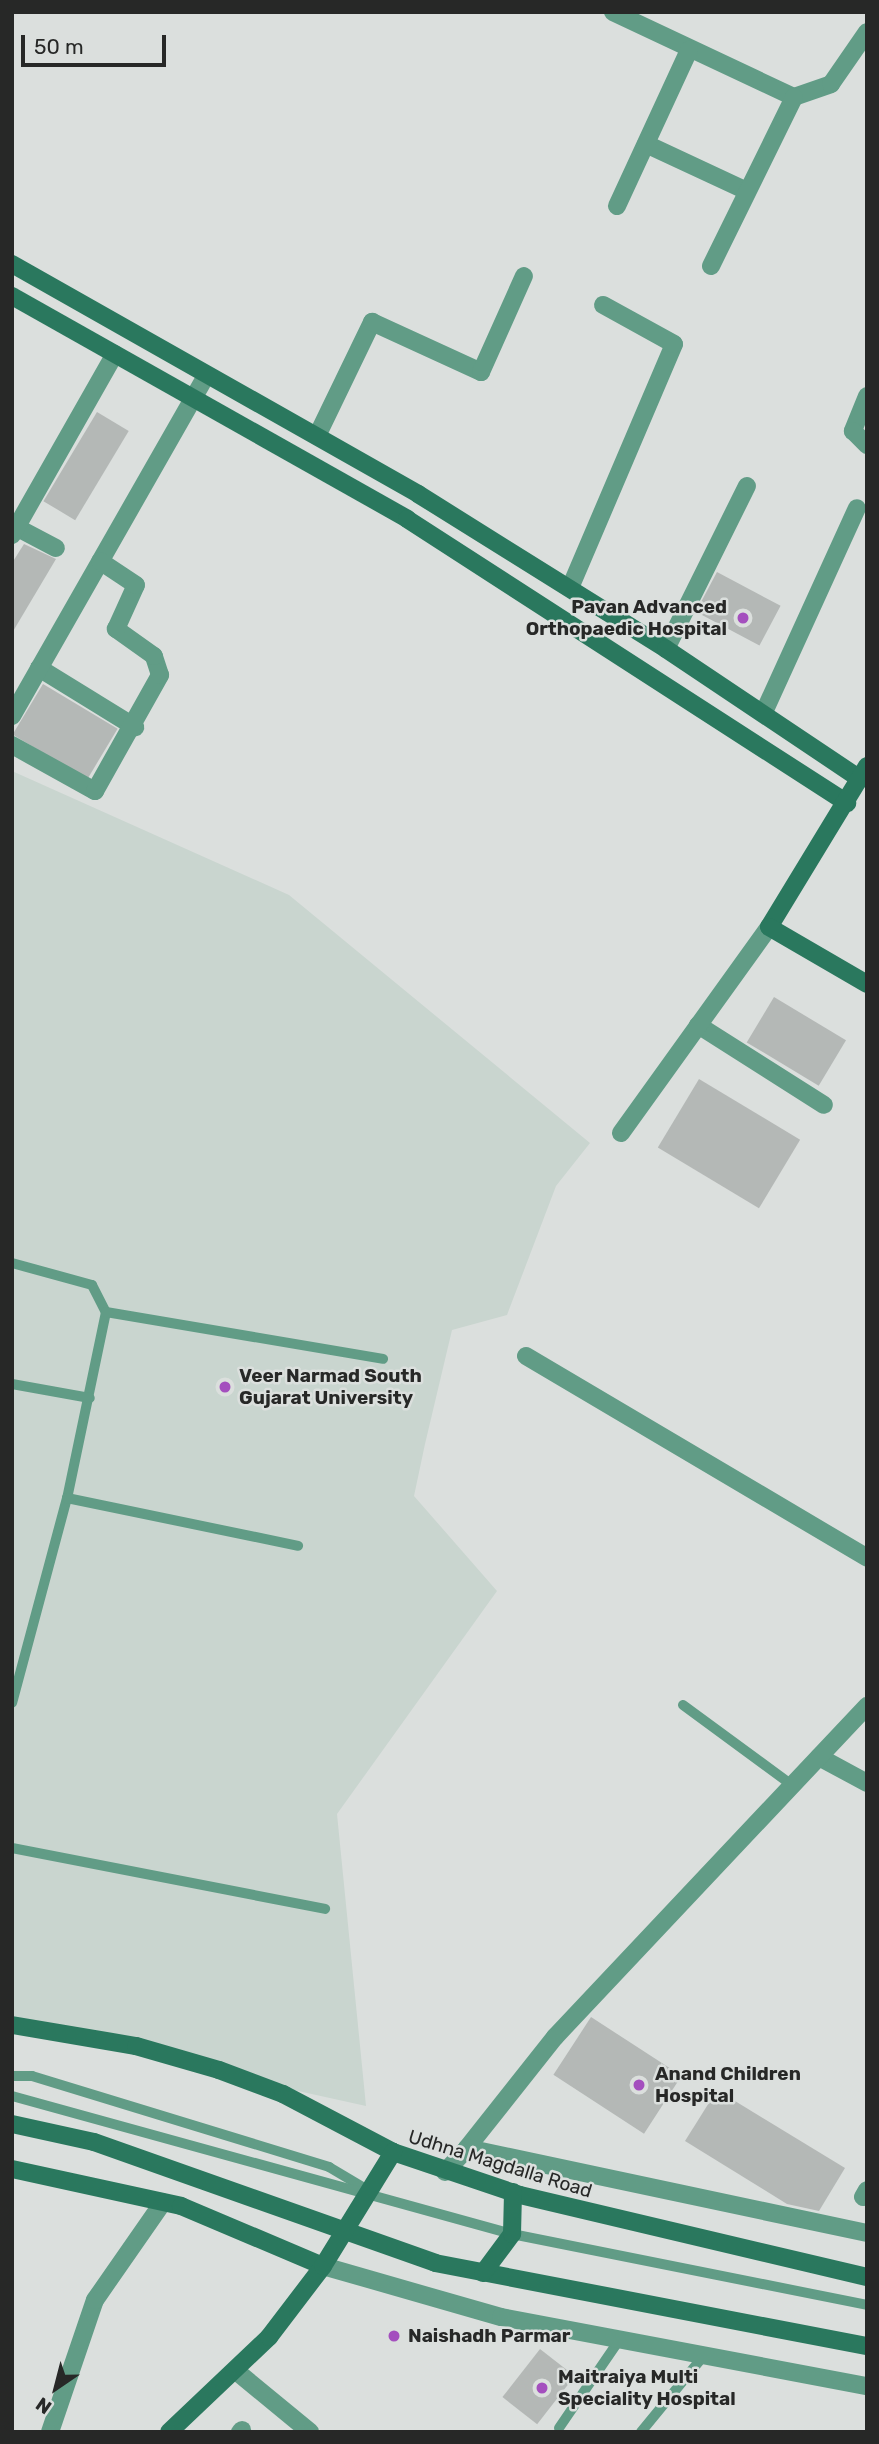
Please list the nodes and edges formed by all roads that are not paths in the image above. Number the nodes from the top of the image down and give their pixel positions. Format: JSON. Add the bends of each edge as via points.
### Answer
{"nodes":[{"id":1,"x":612,"y":12,"type":"edge"},
{"id":2,"x":867,"y":32,"type":"edge"},
{"id":3,"x":689,"y":50,"type":"junction"},
{"id":4,"x":794,"y":97,"type":"junction"},
{"id":5,"x":646,"y":144,"type":"junction"},
{"id":6,"x":747,"y":191,"type":"junction"},
{"id":7,"x":617,"y":206,"type":"dead end"},
{"id":8,"x":12,"y":264,"type":"edge"},
{"id":9,"x":710,"y":266,"type":"dead end"},
{"id":10,"x":524,"y":276,"type":"dead end"},
{"id":11,"x":12,"y":296,"type":"edge"},
{"id":12,"x":603,"y":305,"type":"dead end"},
{"id":13,"x":115,"y":354,"type":"junction"},
{"id":14,"x":206,"y":376,"type":"junction"},
{"id":15,"x":867,"y":396,"type":"edge"},
{"id":16,"x":192,"y":400,"type":"junction"},
{"id":17,"x":317,"y":436,"type":"junction"},
{"id":18,"x":867,"y":445,"type":"edge"},
{"id":19,"x":747,"y":486,"type":"dead end"},
{"id":20,"x":857,"y":508,"type":"dead end"},
{"id":21,"x":14,"y":531,"type":"edge"},
{"id":22,"x":56,"y":548,"type":"dead end"},
{"id":23,"x":100,"y":561,"type":"junction"},
{"id":24,"x":570,"y":588,"type":"junction"},
{"id":25,"x":666,"y":649,"type":"junction"},
{"id":26,"x":39,"y":668,"type":"junction"},
{"id":27,"x":764,"y":712,"type":"junction"},
{"id":28,"x":12,"y":716,"type":"edge"},
{"id":29,"x":135,"y":727,"type":"junction"},
{"id":30,"x":12,"y":745,"type":"edge"},
{"id":31,"x":863,"y":772,"type":"edge"},
{"id":32,"x":847,"y":803,"type":"junction"},
{"id":33,"x":769,"y":927,"type":"junction"},
{"id":34,"x":867,"y":984,"type":"edge"},
{"id":35,"x":698,"y":1025,"type":"junction"},
{"id":36,"x":824,"y":1105,"type":"dead end"},
{"id":37,"x":621,"y":1133,"type":"dead end"},
{"id":38,"x":12,"y":1263,"type":"edge"},
{"id":39,"x":106,"y":1312,"type":"junction"},
{"id":40,"x":526,"y":1356,"type":"dead end"},
{"id":41,"x":383,"y":1359,"type":"dead end"},
{"id":42,"x":12,"y":1384,"type":"edge"},
{"id":43,"x":90,"y":1398,"type":"junction"},
{"id":44,"x":67,"y":1498,"type":"junction"},
{"id":45,"x":298,"y":1546,"type":"dead end"},
{"id":46,"x":867,"y":1558,"type":"edge"},
{"id":47,"x":12,"y":1703,"type":"edge"},
{"id":48,"x":683,"y":1705,"type":"dead end"},
{"id":49,"x":867,"y":1706,"type":"edge"},
{"id":50,"x":819,"y":1757,"type":"junction"},
{"id":51,"x":867,"y":1783,"type":"edge"},
{"id":52,"x":792,"y":1785,"type":"junction"},
{"id":53,"x":12,"y":1848,"type":"edge"},
{"id":54,"x":325,"y":1909,"type":"dead end"},
{"id":55,"x":12,"y":2025,"type":"edge"},
{"id":56,"x":12,"y":2076,"type":"edge"},
{"id":57,"x":12,"y":2096,"type":"edge"},
{"id":58,"x":12,"y":2124,"type":"edge"},
{"id":59,"x":467,"y":2148,"type":"junction"},
{"id":60,"x":393,"y":2152,"type":"junction"},
{"id":61,"x":12,"y":2169,"type":"edge"},
{"id":62,"x":446,"y":2172,"type":"junction"},
{"id":63,"x":369,"y":2191,"type":"junction"},
{"id":64,"x":513,"y":2192,"type":"junction"},
{"id":65,"x":163,"y":2202,"type":"junction"},
{"id":66,"x":341,"y":2231,"type":"junction"},
{"id":67,"x":867,"y":2233,"type":"edge"},
{"id":68,"x":512,"y":2234,"type":"junction"},
{"id":69,"x":323,"y":2266,"type":"junction"},
{"id":70,"x":482,"y":2273,"type":"junction"},
{"id":71,"x":867,"y":2277,"type":"edge"},
{"id":72,"x":867,"y":2305,"type":"edge"},
{"id":73,"x":620,"y":2339,"type":"junction"},
{"id":74,"x":867,"y":2346,"type":"edge"},
{"id":75,"x":705,"y":2354,"type":"junction"},
{"id":76,"x":236,"y":2371,"type":"junction"},
{"id":77,"x":867,"y":2386,"type":"edge"},
{"id":78,"x":559,"y":2428,"type":"dead end"},
{"id":79,"x":50,"y":2432,"type":"edge"},
{"id":80,"x":169,"y":2432,"type":"edge"},
{"id":81,"x":310,"y":2432,"type":"edge"},
{"id":82,"x":641,"y":2432,"type":"edge"}],
"edges":[{"from":1,"to":3,"type":"street"},
{"from":2,"to":4,"type":"street","via":[[831,84]]},
{"from":3,"to":4,"type":"street"},
{"from":3,"to":5,"type":"street"},
{"from":4,"to":6,"type":"street"},
{"from":5,"to":6,"type":"street"},
{"from":5,"to":7,"type":"street"},
{"from":6,"to":9,"type":"street"},
{"from":8,"to":14,"type":"street"},
{"from":10,"to":17,"type":"street","via":[[481,372],[372,322]]},
{"from":11,"to":13,"type":"street"},
{"from":12,"to":24,"type":"street","via":[[674,344]]},
{"from":13,"to":16,"type":"street"},
{"from":13,"to":21,"type":"street"},
{"from":14,"to":16,"type":"street"},
{"from":14,"to":17,"type":"street"},
{"from":15,"to":18,"type":"street","via":[[853,431]]},
{"from":16,"to":23,"type":"street"},
{"from":16,"to":32,"type":"street","via":[[407,519]]},
{"from":17,"to":24,"type":"street"},
{"from":19,"to":25,"type":"street"},
{"from":20,"to":27,"type":"street"},
{"from":21,"to":22,"type":"street"},
{"from":23,"to":26,"type":"street"},
{"from":23,"to":29,"type":"street","via":[[136,586],[116,629],[160,664],[160,676]]},
{"from":24,"to":25,"type":"street"},
{"from":25,"to":27,"type":"street"},
{"from":26,"to":28,"type":"street"},
{"from":26,"to":29,"type":"street"},
{"from":27,"to":31,"type":"street"},
{"from":29,"to":30,"type":"street","via":[[95,791]]},
{"from":31,"to":32,"type":"street"},
{"from":32,"to":33,"type":"street"},
{"from":33,"to":34,"type":"street"},
{"from":33,"to":35,"type":"street"},
{"from":35,"to":36,"type":"street"},
{"from":35,"to":37,"type":"street"},
{"from":38,"to":39,"type":"lane","via":[[93,1285]]},
{"from":39,"to":41,"type":"lane"},
{"from":39,"to":43,"type":"lane"},
{"from":40,"to":46,"type":"street"},
{"from":42,"to":43,"type":"lane"},
{"from":43,"to":44,"type":"lane"},
{"from":44,"to":45,"type":"lane"},
{"from":44,"to":47,"type":"lane"},
{"from":48,"to":52,"type":"lane"},
{"from":49,"to":50,"type":"street"},
{"from":50,"to":51,"type":"street"},
{"from":50,"to":52,"type":"street"},
{"from":52,"to":59,"type":"street","via":[[555,2037]]},
{"from":53,"to":54,"type":"lane"},
{"from":55,"to":60,"type":"street","name":"Udhna Magdalla Road","via":[[136,2046],[219,2070],[283,2094]]},
{"from":56,"to":63,"type":"lane","via":[[32,2076],[329,2167]]},
{"from":57,"to":63,"type":"lane","via":[[322,2186]]},
{"from":58,"to":66,"type":"street","via":[[94,2142]]},
{"from":59,"to":62,"type":"street"},
{"from":59,"to":67,"type":"street"},
{"from":60,"to":62,"type":"street","name":"Udhna Magdalla Road"},
{"from":60,"to":63,"type":"street"},
{"from":61,"to":65,"type":"street"},
{"from":62,"to":64,"type":"street","name":"Udhna Magdalla Road"},
{"from":63,"to":66,"type":"street"},
{"from":63,"to":68,"type":"lane"},
{"from":64,"to":68,"type":"street"},
{"from":64,"to":71,"type":"street","name":"Udhna Magdalla Road","via":[[628,2225]]},
{"from":65,"to":69,"type":"street"},
{"from":65,"to":79,"type":"street","via":[[95,2300]]},
{"from":66,"to":69,"type":"street"},
{"from":66,"to":70,"type":"street"},
{"from":68,"to":70,"type":"street"},
{"from":68,"to":72,"type":"lane"},
{"from":69,"to":73,"type":"street","via":[[500,2316]]},
{"from":69,"to":76,"type":"street"},
{"from":70,"to":74,"type":"street"},
{"from":73,"to":75,"type":"street"},
{"from":73,"to":78,"type":"lane"},
{"from":75,"to":77,"type":"street"},
{"from":75,"to":82,"type":"lane"},
{"from":76,"to":80,"type":"street"},
{"from":76,"to":81,"type":"street"}]}
